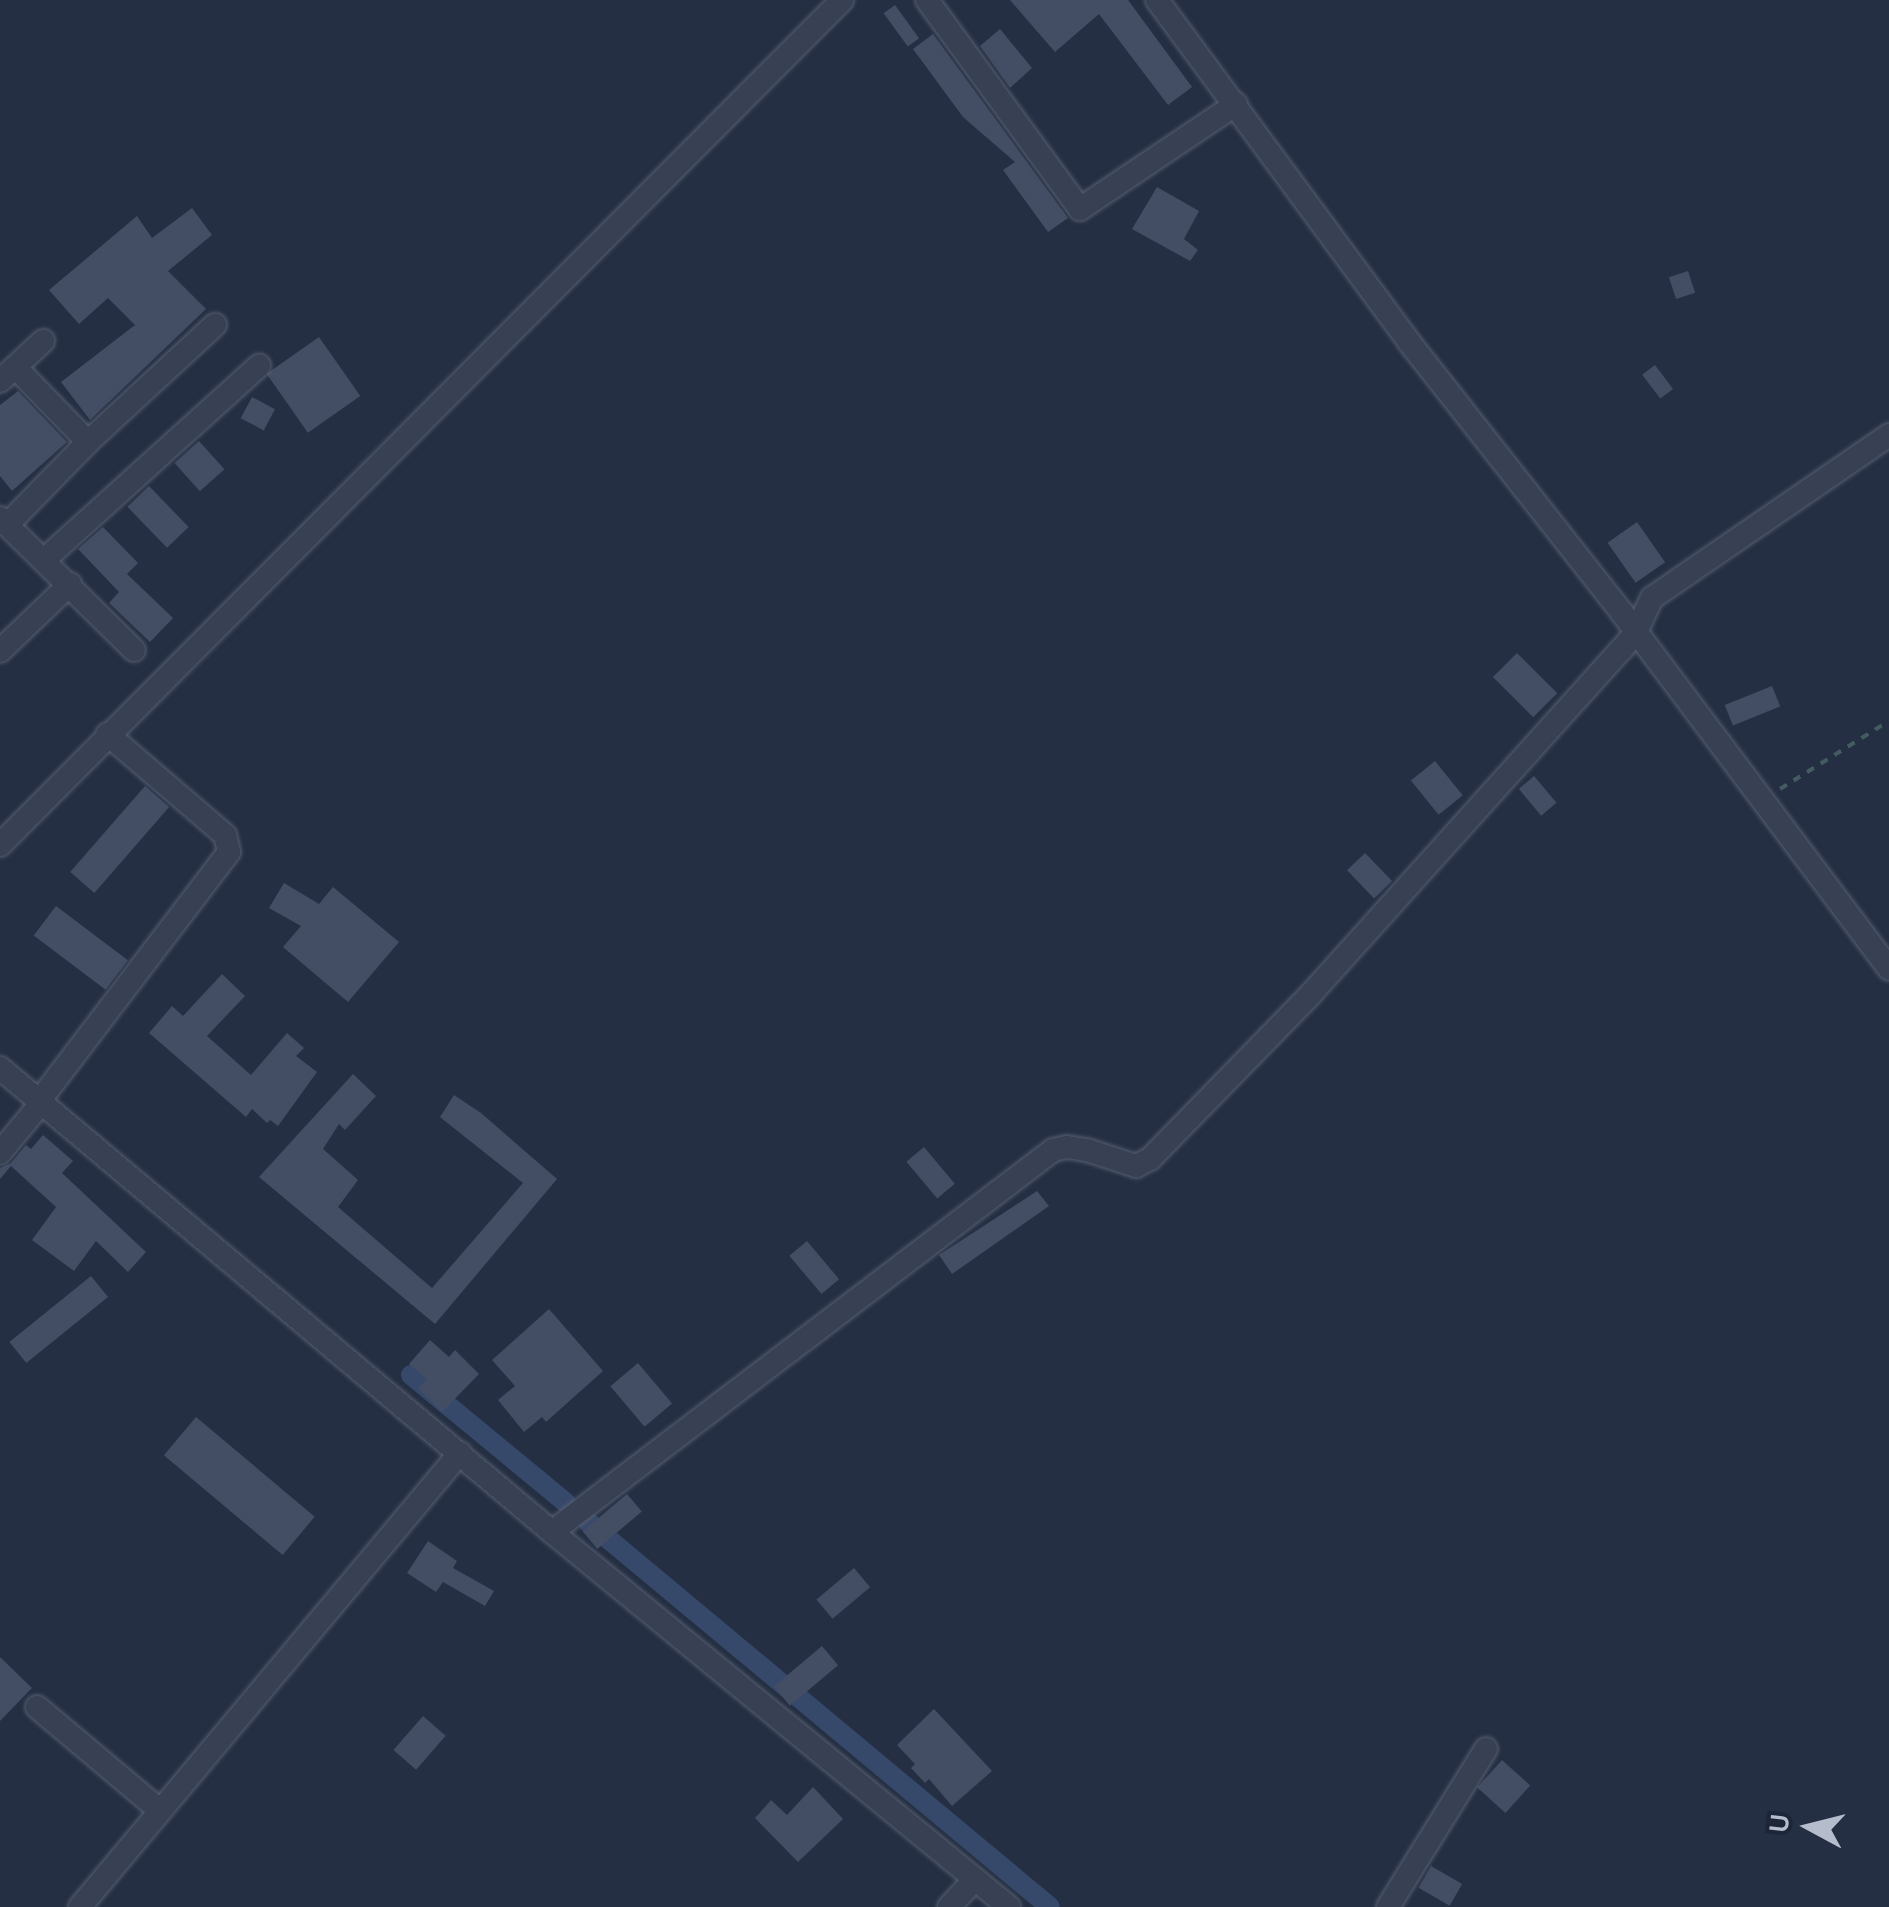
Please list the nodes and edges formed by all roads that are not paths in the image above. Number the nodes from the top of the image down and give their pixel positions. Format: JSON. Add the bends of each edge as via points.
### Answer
{"nodes":[{"id":1,"x":842,"y":0,"type":"edge"},
{"id":2,"x":927,"y":0,"type":"edge"},
{"id":3,"x":1157,"y":0,"type":"edge"},
{"id":4,"x":1236,"y":104,"type":"junction"},
{"id":5,"x":216,"y":325,"type":"dead end"},
{"id":6,"x":43,"y":341,"type":"dead end"},
{"id":7,"x":258,"y":366,"type":"dead end"},
{"id":8,"x":8,"y":374,"type":"edge"},
{"id":9,"x":1889,"y":435,"type":"edge"},
{"id":10,"x":88,"y":442,"type":"junction"},
{"id":11,"x":3,"y":521,"type":"edge"},
{"id":12,"x":44,"y":560,"type":"junction"},
{"id":13,"x":70,"y":584,"type":"junction"},
{"id":14,"x":1636,"y":632,"type":"junction"},
{"id":15,"x":134,"y":650,"type":"dead end"},
{"id":16,"x":0,"y":651,"type":"edge"},
{"id":17,"x":107,"y":734,"type":"junction"},
{"id":18,"x":0,"y":845,"type":"edge"},
{"id":19,"x":1889,"y":969,"type":"edge"},
{"id":20,"x":0,"y":1068,"type":"edge"},
{"id":21,"x":41,"y":1101,"type":"junction"},
{"id":22,"x":0,"y":1153,"type":"edge"},
{"id":23,"x":460,"y":1453,"type":"junction"},
{"id":24,"x":552,"y":1532,"type":"junction"},
{"id":25,"x":37,"y":1706,"type":"dead end"},
{"id":26,"x":1486,"y":1749,"type":"dead end"},
{"id":27,"x":158,"y":1809,"type":"junction"},
{"id":28,"x":976,"y":1879,"type":"junction"},
{"id":29,"x":80,"y":1907,"type":"edge"},
{"id":30,"x":949,"y":1907,"type":"edge"},
{"id":31,"x":1009,"y":1907,"type":"edge"},
{"id":32,"x":1388,"y":1907,"type":"edge"}],
"edges":[{"from":1,"to":17,"type":"street"},
{"from":2,"to":4,"type":"street","via":[[1080,209]]},
{"from":3,"to":4,"type":"street"},
{"from":4,"to":14,"type":"street","via":[[1410,342]]},
{"from":5,"to":10,"type":"street"},
{"from":6,"to":8,"type":"street"},
{"from":7,"to":12,"type":"street"},
{"from":8,"to":10,"type":"street"},
{"from":9,"to":14,"type":"street","via":[[1666,586],[1646,606]]},
{"from":10,"to":11,"type":"street"},
{"from":11,"to":12,"type":"street"},
{"from":12,"to":13,"type":"street"},
{"from":13,"to":15,"type":"street"},
{"from":13,"to":16,"type":"street"},
{"from":14,"to":19,"type":"street"},
{"from":14,"to":24,"type":"street","via":[[1310,994],[1150,1159],[1136,1166],[1067,1146],[1053,1150]]},
{"from":17,"to":18,"type":"street"},
{"from":17,"to":21,"type":"street","via":[[230,846]]},
{"from":20,"to":21,"type":"street"},
{"from":21,"to":22,"type":"street"},
{"from":21,"to":23,"type":"street"},
{"from":23,"to":24,"type":"street"},
{"from":23,"to":27,"type":"street"},
{"from":24,"to":28,"type":"street"},
{"from":25,"to":27,"type":"street"},
{"from":26,"to":32,"type":"street"},
{"from":27,"to":29,"type":"street"},
{"from":28,"to":30,"type":"street"},
{"from":28,"to":31,"type":"street"}]}
